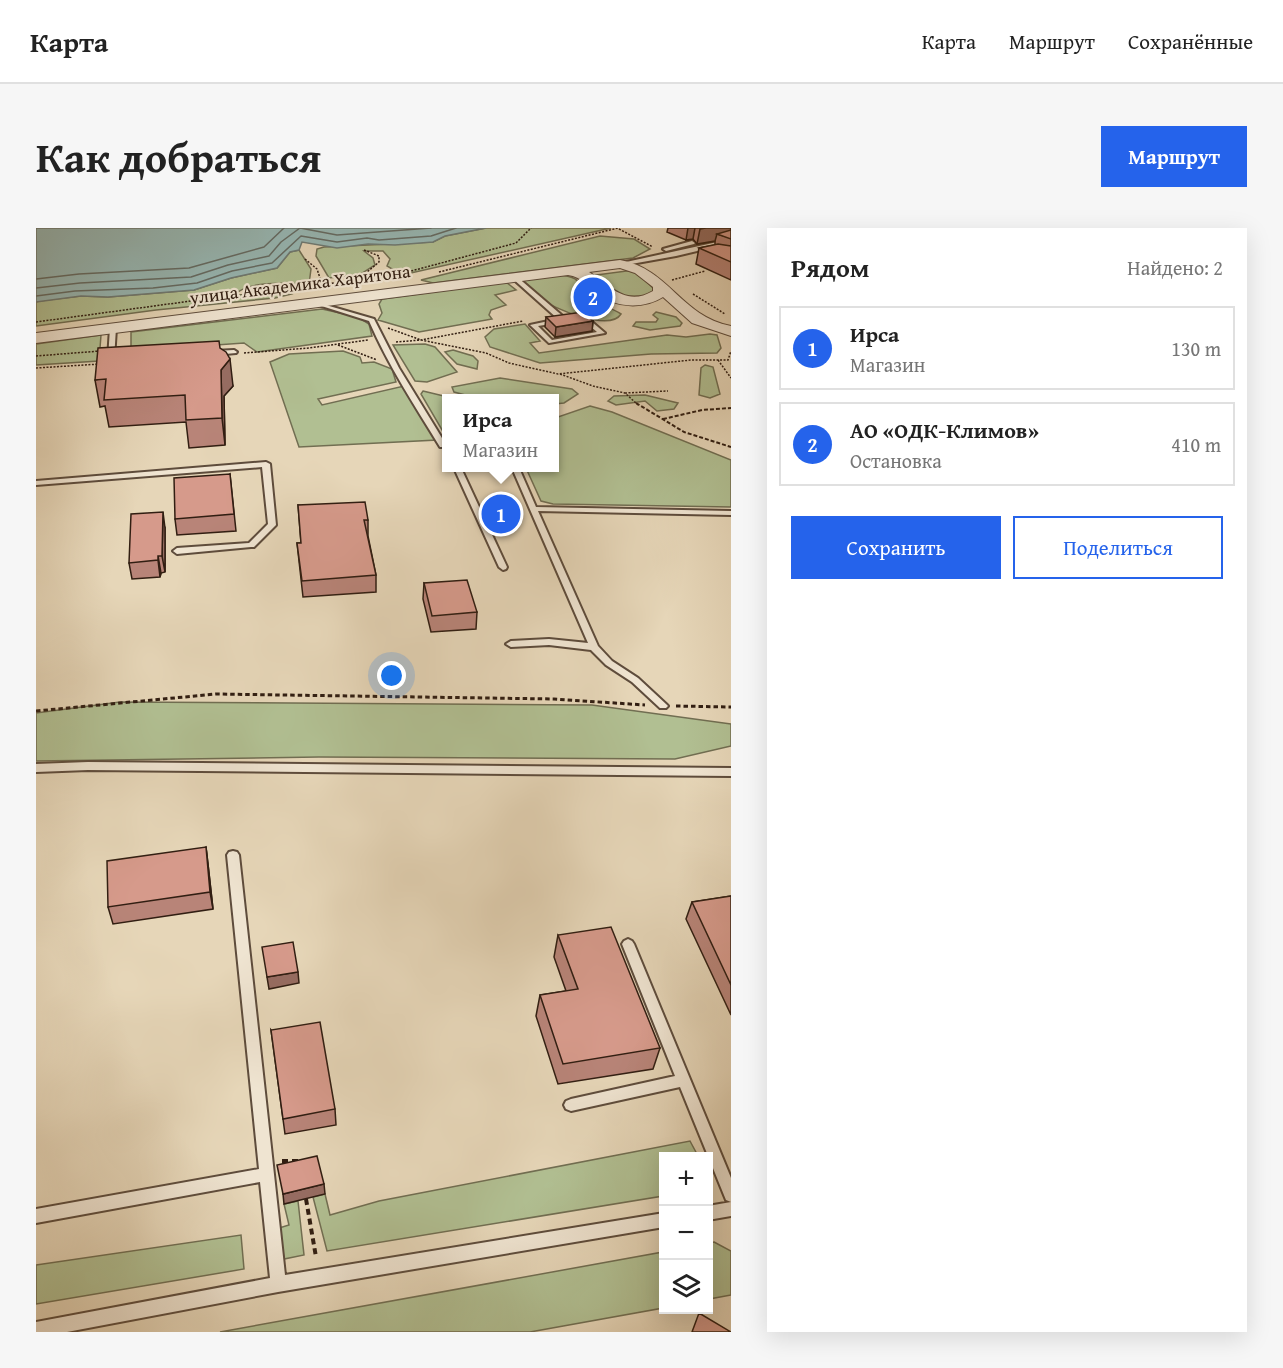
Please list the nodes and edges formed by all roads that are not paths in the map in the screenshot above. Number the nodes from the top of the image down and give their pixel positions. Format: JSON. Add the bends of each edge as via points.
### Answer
{"nodes":[{"id":1,"x":731,"y":241,"type":"edge"},
{"id":2,"x":692,"y":243,"type":"dead end"},
{"id":3,"x":702,"y":248,"type":"junction"},
{"id":4,"x":666,"y":249,"type":"dead end"},
{"id":5,"x":710,"y":252,"type":"edge"},
{"id":6,"x":620,"y":264,"type":"junction"},
{"id":7,"x":588,"y":271,"type":"junction"},
{"id":8,"x":514,"y":277,"type":"junction"},
{"id":9,"x":660,"y":288,"type":"junction"},
{"id":10,"x":646,"y":300,"type":"junction"},
{"id":11,"x":310,"y":303,"type":"junction"},
{"id":12,"x":680,"y":306,"type":"junction"},
{"id":13,"x":563,"y":320,"type":"junction"},
{"id":14,"x":112,"y":328,"type":"junction"},
{"id":15,"x":731,"y":331,"type":"edge"},
{"id":16,"x":36,"y":338,"type":"edge"},
{"id":17,"x":234,"y":352,"type":"road end"},
{"id":18,"x":201,"y":354,"type":"edge"},
{"id":19,"x":114,"y":359,"type":"edge"},
{"id":20,"x":442,"y":440,"type":"edge"},
{"id":21,"x":460,"y":472,"type":"edge"},
{"id":22,"x":517,"y":472,"type":"edge"},
{"id":23,"x":36,"y":483,"type":"edge"},
{"id":24,"x":533,"y":509,"type":"junction"},
{"id":25,"x":731,"y":513,"type":"edge"},
{"id":26,"x":177,"y":551,"type":"dead end"},
{"id":27,"x":503,"y":567,"type":"dead end"},
{"id":28,"x":511,"y":644,"type":"dead end"},
{"id":29,"x":594,"y":647,"type":"junction"},
{"id":30,"x":663,"y":706,"type":"road end"},
{"id":31,"x":36,"y":768,"type":"edge"},
{"id":32,"x":731,"y":772,"type":"edge"},
{"id":33,"x":233,"y":855,"type":"dead end"},
{"id":34,"x":628,"y":944,"type":"dead end"},
{"id":35,"x":684,"y":1080,"type":"junction"},
{"id":36,"x":571,"y":1105,"type":"dead end"},
{"id":37,"x":266,"y":1168,"type":"junction"},
{"id":38,"x":731,"y":1195,"type":"edge"},
{"id":39,"x":731,"y":1209,"type":"edge"},
{"id":40,"x":713,"y":1212,"type":"edge"},
{"id":41,"x":36,"y":1216,"type":"edge"},
{"id":42,"x":659,"y":1221,"type":"edge"},
{"id":43,"x":278,"y":1284,"type":"junction"},
{"id":44,"x":36,"y":1330,"type":"edge"}],
"edges":[{"from":1,"to":3,"type":"lane"},
{"from":2,"to":4,"type":"lane"},
{"from":3,"to":5,"type":"lane"},
{"from":3,"to":6,"type":"lane"},
{"from":6,"to":7,"type":"street","name":"улица Академика Харитона"},
{"from":6,"to":9,"type":"street","via":[[638,267]]},
{"from":7,"to":8,"type":"street","name":"улица Академика Харитона"},
{"from":7,"to":10,"type":"street","via":[[609,296]]},
{"from":8,"to":11,"type":"street","name":"улица Академика Харитона"},
{"from":8,"to":13,"type":"lane"},
{"from":9,"to":10,"type":"street","via":[[658,296]]},
{"from":9,"to":12,"type":"street"},
{"from":10,"to":12,"type":"street"},
{"from":11,"to":14,"type":"street","name":"улица Академика Харитона"},
{"from":11,"to":20,"type":"lane","via":[[372,320],[380,341]]},
{"from":12,"to":15,"type":"street","via":[[703,323]]},
{"from":13,"to":13,"type":"lane","via":[[533,325],[551,342],[602,333],[582,317]]},
{"from":14,"to":16,"type":"street","name":"улица Академика Харитона"},
{"from":14,"to":19,"type":"lane"},
{"from":17,"to":18,"type":"lane"},
{"from":21,"to":27,"type":"lane"},
{"from":22,"to":24,"type":"lane"},
{"from":23,"to":26,"type":"lane","via":[[266,464],[272,525],[251,545]]},
{"from":24,"to":25,"type":"lane"},
{"from":24,"to":29,"type":"lane"},
{"from":28,"to":29,"type":"lane","via":[[549,642]]},
{"from":29,"to":30,"type":"lane"},
{"from":31,"to":32,"type":"lane"},
{"from":33,"to":37,"type":"lane"},
{"from":34,"to":35,"type":"lane"},
{"from":35,"to":36,"type":"lane"},
{"from":35,"to":38,"type":"lane"},
{"from":37,"to":41,"type":"lane"},
{"from":37,"to":43,"type":"lane"},
{"from":39,"to":40,"type":"lane"},
{"from":42,"to":43,"type":"lane"},
{"from":43,"to":44,"type":"lane"}]}
